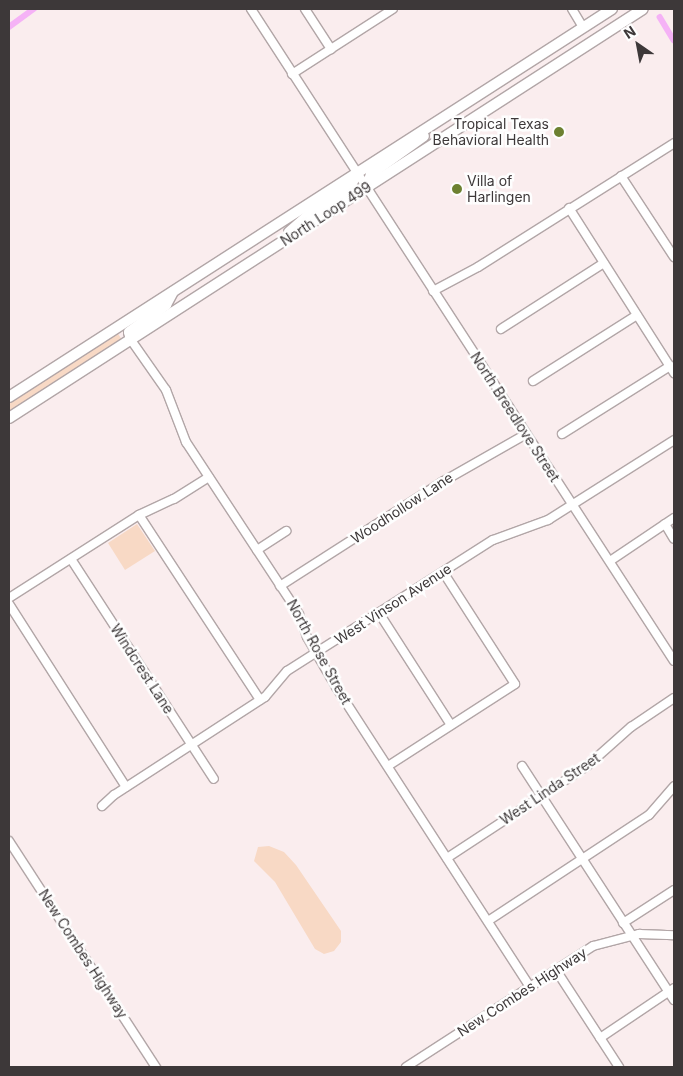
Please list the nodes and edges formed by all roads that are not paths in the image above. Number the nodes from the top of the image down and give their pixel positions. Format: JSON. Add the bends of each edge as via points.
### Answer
{"nodes":[{"id":1,"x":251,"y":9,"type":"edge"},
{"id":2,"x":305,"y":9,"type":"edge"},
{"id":3,"x":394,"y":9,"type":"edge"},
{"id":4,"x":572,"y":9,"type":"edge"},
{"id":5,"x":612,"y":9,"type":"edge"},
{"id":6,"x":643,"y":9,"type":"edge"},
{"id":7,"x":583,"y":27,"type":"junction"},
{"id":8,"x":593,"y":41,"type":"junction"},
{"id":9,"x":331,"y":49,"type":"junction"},
{"id":10,"x":292,"y":74,"type":"junction"},
{"id":11,"x":444,"y":117,"type":"junction"},
{"id":12,"x":674,"y":143,"type":"edge"},
{"id":13,"x":357,"y":174,"type":"junction"},
{"id":14,"x":621,"y":176,"type":"junction"},
{"id":15,"x":366,"y":188,"type":"junction"},
{"id":16,"x":569,"y":208,"type":"junction"},
{"id":17,"x":274,"y":247,"type":"junction"},
{"id":18,"x":674,"y":257,"type":"edge"},
{"id":19,"x":604,"y":263,"type":"junction"},
{"id":20,"x":433,"y":291,"type":"junction"},
{"id":21,"x":173,"y":292,"type":"junction"},
{"id":22,"x":637,"y":315,"type":"junction"},
{"id":23,"x":501,"y":329,"type":"dead end"},
{"id":24,"x":131,"y":340,"type":"junction"},
{"id":25,"x":670,"y":366,"type":"junction"},
{"id":26,"x":674,"y":374,"type":"edge"},
{"id":27,"x":533,"y":381,"type":"dead end"},
{"id":28,"x":9,"y":396,"type":"edge"},
{"id":29,"x":9,"y":418,"type":"edge"},
{"id":30,"x":526,"y":434,"type":"junction"},
{"id":31,"x":562,"y":434,"type":"dead end"},
{"id":32,"x":674,"y":440,"type":"edge"},
{"id":33,"x":209,"y":477,"type":"junction"},
{"id":34,"x":572,"y":505,"type":"junction"},
{"id":35,"x":139,"y":515,"type":"junction"},
{"id":36,"x":674,"y":518,"type":"edge"},
{"id":37,"x":665,"y":524,"type":"junction"},
{"id":38,"x":286,"y":531,"type":"dead end"},
{"id":39,"x":674,"y":539,"type":"edge"},
{"id":40,"x":257,"y":550,"type":"junction"},
{"id":41,"x":71,"y":559,"type":"junction"},
{"id":42,"x":610,"y":562,"type":"junction"},
{"id":43,"x":442,"y":572,"type":"junction"},
{"id":44,"x":280,"y":586,"type":"junction"},
{"id":45,"x":9,"y":598,"type":"edge"},
{"id":46,"x":9,"y":604,"type":"edge"},
{"id":47,"x":379,"y":613,"type":"junction"},
{"id":48,"x":318,"y":652,"type":"junction"},
{"id":49,"x":674,"y":661,"type":"edge"},
{"id":50,"x":674,"y":698,"type":"edge"},
{"id":51,"x":260,"y":700,"type":"junction"},
{"id":52,"x":451,"y":725,"type":"junction"},
{"id":53,"x":191,"y":745,"type":"junction"},
{"id":54,"x":388,"y":766,"type":"junction"},
{"id":55,"x":522,"y":766,"type":"dead end"},
{"id":56,"x":214,"y":779,"type":"dead end"},
{"id":57,"x":674,"y":786,"type":"edge"},
{"id":58,"x":126,"y":787,"type":"junction"},
{"id":59,"x":542,"y":796,"type":"junction"},
{"id":60,"x":102,"y":806,"type":"dead end"},
{"id":61,"x":9,"y":841,"type":"edge"},
{"id":62,"x":447,"y":858,"type":"junction"},
{"id":63,"x":582,"y":858,"type":"junction"},
{"id":64,"x":674,"y":890,"type":"edge"},
{"id":65,"x":488,"y":920,"type":"junction"},
{"id":66,"x":624,"y":922,"type":"junction"},
{"id":67,"x":631,"y":935,"type":"junction"},
{"id":68,"x":674,"y":935,"type":"edge"},
{"id":69,"x":556,"y":970,"type":"junction"},
{"id":70,"x":530,"y":987,"type":"junction"},
{"id":71,"x":672,"y":990,"type":"edge"},
{"id":72,"x":674,"y":1000,"type":"edge"},
{"id":73,"x":600,"y":1038,"type":"junction"},
{"id":74,"x":156,"y":1067,"type":"edge"},
{"id":75,"x":406,"y":1067,"type":"edge"},
{"id":76,"x":618,"y":1067,"type":"edge"}],
"edges":[{"from":1,"to":10,"type":"street","name":"North Breedlove Street"},
{"from":2,"to":9,"type":"street"},
{"from":3,"to":9,"type":"street"},
{"from":4,"to":7,"type":"street"},
{"from":5,"to":7,"type":"main road","name":"North Loop 499"},
{"from":6,"to":8,"type":"main road","name":"North Loop 499"},
{"from":7,"to":8,"type":"main road"},
{"from":7,"to":11,"type":"main road","name":"North Loop 499"},
{"from":8,"to":15,"type":"main road","name":"North Loop 499"},
{"from":9,"to":10,"type":"street"},
{"from":10,"to":13,"type":"street","name":"North Breedlove Street"},
{"from":11,"to":13,"type":"main road","name":"North Loop 499"},
{"from":11,"to":15,"type":"main road","via":[[406,151],[371,174]]},
{"from":12,"to":14,"type":"street"},
{"from":13,"to":15,"type":"street","name":"North Breedlove Street"},
{"from":13,"to":17,"type":"main road","via":[[350,187],[312,212]]},
{"from":13,"to":21,"type":"main road","name":"North Loop 499"},
{"from":14,"to":16,"type":"street"},
{"from":14,"to":18,"type":"street"},
{"from":15,"to":17,"type":"main road","name":"North Loop 499"},
{"from":15,"to":20,"type":"street","name":"North Breedlove Street"},
{"from":16,"to":19,"type":"street"},
{"from":16,"to":20,"type":"street","via":[[478,267]]},
{"from":17,"to":24,"type":"main road","name":"North Loop 499"},
{"from":19,"to":22,"type":"street"},
{"from":19,"to":23,"type":"street"},
{"from":20,"to":30,"type":"street","name":"North Breedlove Street"},
{"from":21,"to":24,"type":"main road","via":[[166,305],[129,332]]},
{"from":21,"to":28,"type":"main road","name":"North Loop 499"},
{"from":22,"to":25,"type":"street"},
{"from":22,"to":27,"type":"street"},
{"from":24,"to":29,"type":"main road","name":"North Loop 499"},
{"from":24,"to":33,"type":"street","name":"North Rose Street","via":[[166,390],[181,433]]},
{"from":25,"to":26,"type":"street"},
{"from":25,"to":31,"type":"street"},
{"from":30,"to":34,"type":"street","name":"North Breedlove Street"},
{"from":30,"to":44,"type":"street","name":"Woodhollow Lane","via":[[448,478]]},
{"from":32,"to":34,"type":"street","name":"West Vinson Avenue"},
{"from":33,"to":35,"type":"street","via":[[174,499]]},
{"from":33,"to":40,"type":"street","name":"North Rose Street"},
{"from":34,"to":42,"type":"street","name":"North Breedlove Street"},
{"from":34,"to":43,"type":"street","name":"West Vinson Avenue","via":[[543,522],[493,540]]},
{"from":35,"to":41,"type":"street"},
{"from":35,"to":51,"type":"street"},
{"from":36,"to":37,"type":"street"},
{"from":37,"to":39,"type":"street"},
{"from":37,"to":42,"type":"street"},
{"from":38,"to":40,"type":"street"},
{"from":40,"to":44,"type":"street","name":"North Rose Street"},
{"from":41,"to":45,"type":"street"},
{"from":41,"to":53,"type":"street","name":"Windcrest Lane"},
{"from":42,"to":49,"type":"street","name":"North Breedlove Street"},
{"from":43,"to":47,"type":"street","name":"West Vinson Avenue"},
{"from":43,"to":52,"type":"street","via":[[515,684]]},
{"from":44,"to":48,"type":"street","name":"North Rose Street"},
{"from":46,"to":58,"type":"street"},
{"from":47,"to":48,"type":"street","name":"West Vinson Avenue"},
{"from":47,"to":52,"type":"street"},
{"from":48,"to":51,"type":"street","name":"West Vinson Avenue","via":[[287,671]]},
{"from":48,"to":54,"type":"street","name":"North Rose Street","via":[[336,687]]},
{"from":50,"to":59,"type":"street","name":"West Linda Street","via":[[631,727],[587,766]]},
{"from":51,"to":53,"type":"street","name":"West Vinson Avenue"},
{"from":52,"to":54,"type":"street"},
{"from":53,"to":56,"type":"street","name":"Windcrest Lane"},
{"from":53,"to":58,"type":"street","name":"West Vinson Avenue"},
{"from":54,"to":62,"type":"street","name":"North Rose Street"},
{"from":55,"to":59,"type":"street"},
{"from":57,"to":63,"type":"street","via":[[649,815]]},
{"from":58,"to":60,"type":"street","name":"West Vinson Avenue"},
{"from":59,"to":62,"type":"street","name":"West Linda Street"},
{"from":59,"to":63,"type":"street"},
{"from":61,"to":74,"type":"street","name":"New Combes Highway"},
{"from":62,"to":65,"type":"street","name":"North Rose Street"},
{"from":63,"to":65,"type":"street"},
{"from":63,"to":66,"type":"street"},
{"from":64,"to":66,"type":"street"},
{"from":65,"to":70,"type":"street","name":"North Rose Street"},
{"from":66,"to":67,"type":"street"},
{"from":67,"to":68,"type":"street","name":"New Combes Highway"},
{"from":67,"to":69,"type":"street","name":"New Combes Highway","via":[[594,946]]},
{"from":67,"to":71,"type":"street"},
{"from":69,"to":70,"type":"street","name":"New Combes Highway"},
{"from":69,"to":73,"type":"street"},
{"from":70,"to":75,"type":"street","name":"New Combes Highway"},
{"from":71,"to":72,"type":"street"},
{"from":71,"to":73,"type":"street"},
{"from":73,"to":76,"type":"street"}]}
